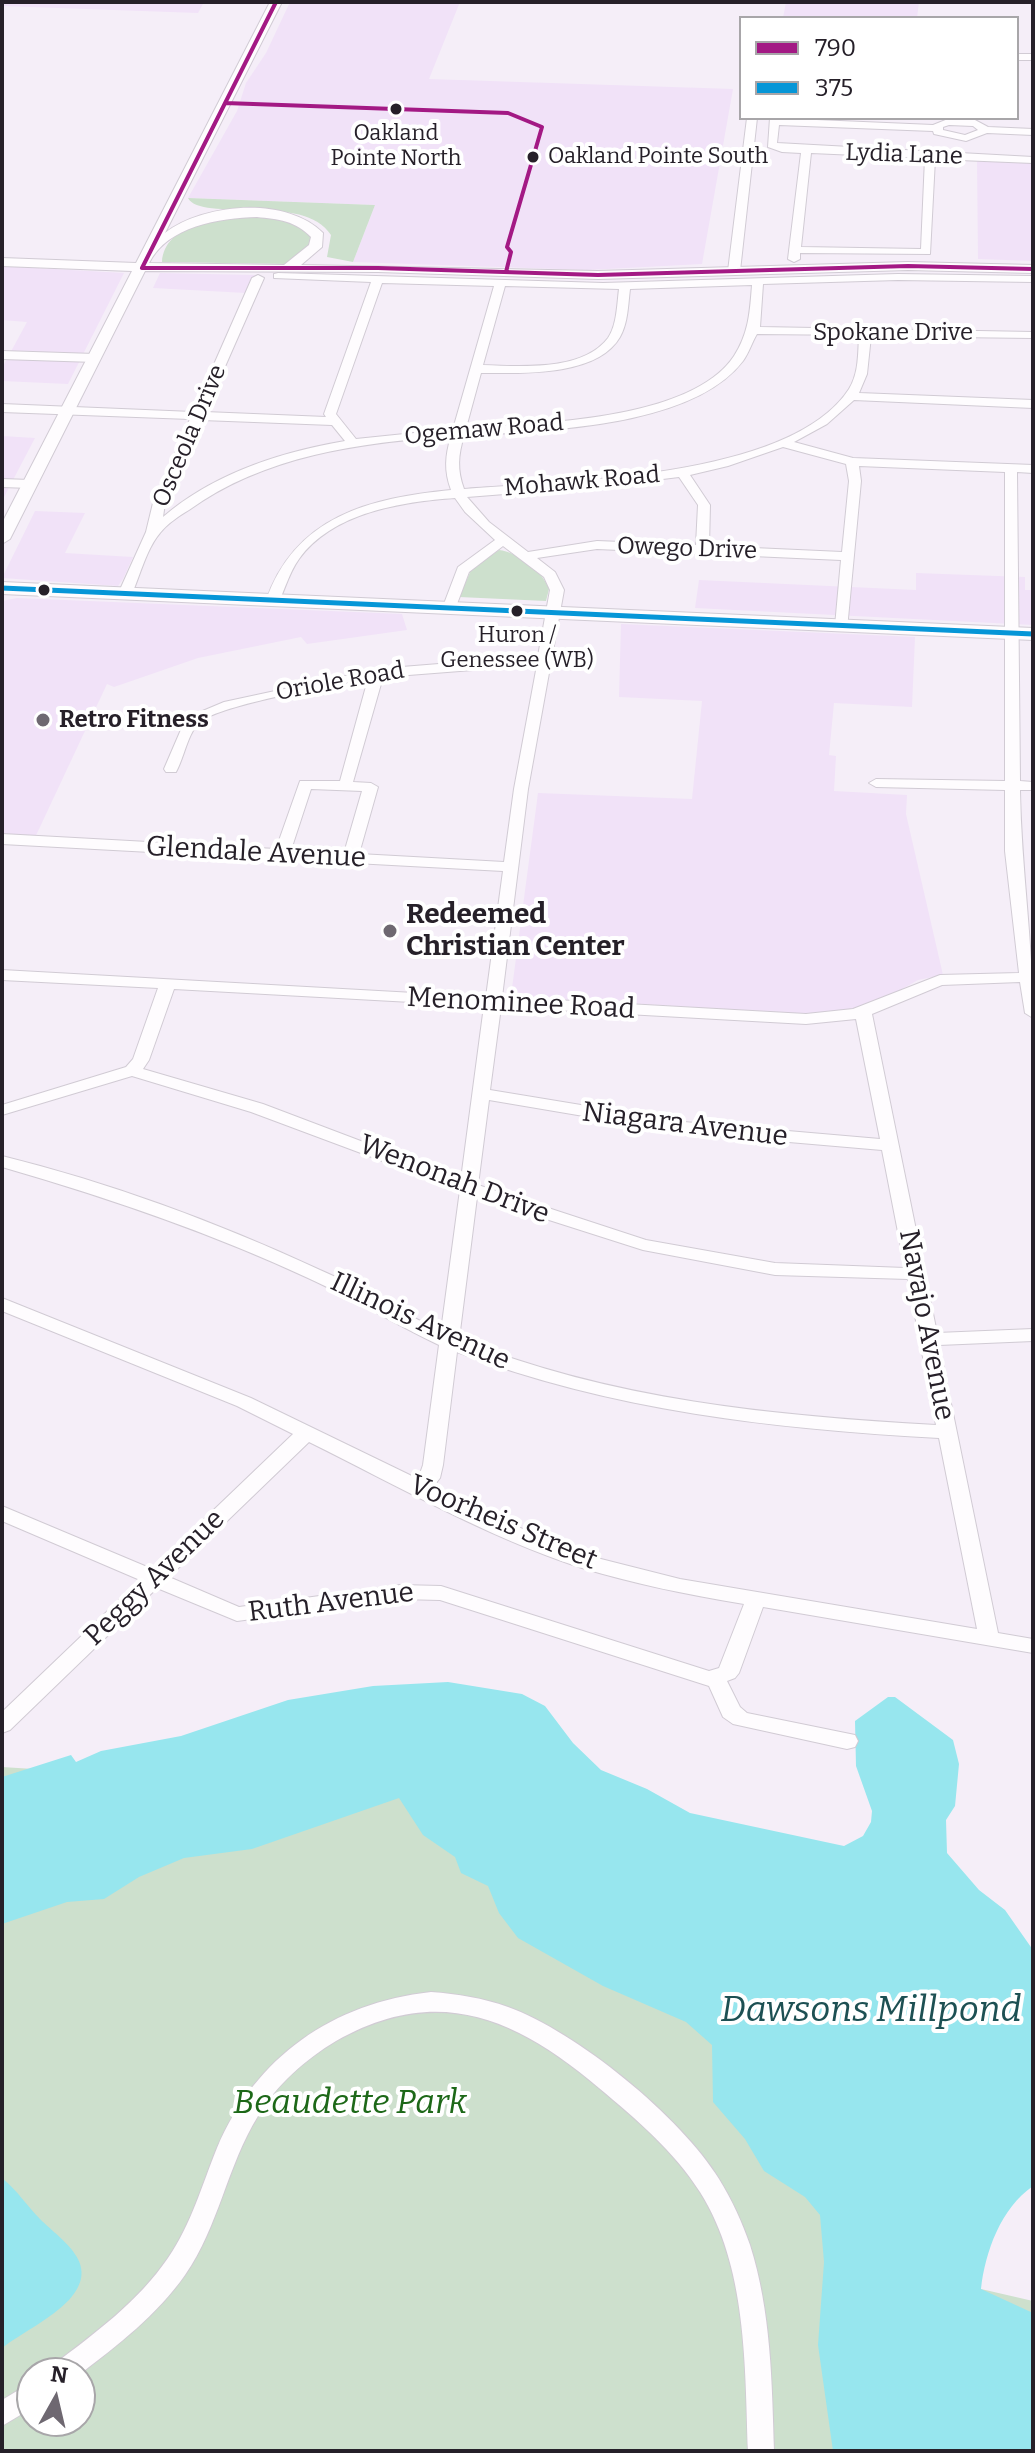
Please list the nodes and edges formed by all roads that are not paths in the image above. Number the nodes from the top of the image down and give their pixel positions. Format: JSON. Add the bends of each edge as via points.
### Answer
{"nodes":[{"id":1,"x":276,"y":2,"type":"edge"},
{"id":2,"x":752,"y":120,"type":"edge"},
{"id":3,"x":775,"y":120,"type":"edge"},
{"id":4,"x":962,"y":120,"type":"edge"},
{"id":5,"x":936,"y":128,"type":"junction"},
{"id":6,"x":986,"y":130,"type":"junction"},
{"id":7,"x":1033,"y":132,"type":"edge"},
{"id":8,"x":961,"y":138,"type":"junction"},
{"id":9,"x":806,"y":151,"type":"junction"},
{"id":10,"x":930,"y":156,"type":"junction"},
{"id":11,"x":960,"y":157,"type":"junction"},
{"id":12,"x":1033,"y":160,"type":"edge"},
{"id":13,"x":172,"y":207,"type":"junction"},
{"id":14,"x":795,"y":250,"type":"junction"},
{"id":15,"x":149,"y":253,"type":"junction"},
{"id":16,"x":2,"y":262,"type":"edge"},
{"id":17,"x":142,"y":268,"type":"junction"},
{"id":18,"x":334,"y":268,"type":"junction"},
{"id":19,"x":1033,"y":269,"type":"edge"},
{"id":20,"x":793,"y":270,"type":"junction"},
{"id":21,"x":734,"y":271,"type":"junction"},
{"id":22,"x":283,"y":273,"type":"junction"},
{"id":23,"x":258,"y":278,"type":"dead end"},
{"id":24,"x":378,"y":279,"type":"junction"},
{"id":25,"x":1033,"y":279,"type":"edge"},
{"id":26,"x":758,"y":281,"type":"junction"},
{"id":27,"x":500,"y":283,"type":"junction"},
{"id":28,"x":625,"y":285,"type":"junction"},
{"id":29,"x":754,"y":330,"type":"junction"},
{"id":30,"x":865,"y":333,"type":"junction"},
{"id":31,"x":1033,"y":335,"type":"edge"},
{"id":32,"x":2,"y":355,"type":"edge"},
{"id":33,"x":95,"y":358,"type":"junction"},
{"id":34,"x":476,"y":369,"type":"junction"},
{"id":35,"x":850,"y":396,"type":"junction"},
{"id":36,"x":1033,"y":404,"type":"edge"},
{"id":37,"x":2,"y":408,"type":"edge"},
{"id":38,"x":68,"y":410,"type":"junction"},
{"id":39,"x":198,"y":415,"type":"junction"},
{"id":40,"x":333,"y":421,"type":"junction"},
{"id":41,"x":459,"y":432,"type":"junction"},
{"id":42,"x":353,"y":443,"type":"junction"},
{"id":43,"x":784,"y":443,"type":"junction"},
{"id":44,"x":852,"y":462,"type":"junction"},
{"id":45,"x":1011,"y":468,"type":"junction"},
{"id":46,"x":1033,"y":469,"type":"edge"},
{"id":47,"x":682,"y":472,"type":"junction"},
{"id":48,"x":170,"y":479,"type":"junction"},
{"id":49,"x":2,"y":483,"type":"edge"},
{"id":50,"x":30,"y":484,"type":"junction"},
{"id":51,"x":214,"y":487,"type":"junction"},
{"id":52,"x":458,"y":494,"type":"junction"},
{"id":53,"x":153,"y":532,"type":"junction"},
{"id":54,"x":2,"y":539,"type":"edge"},
{"id":55,"x":505,"y":539,"type":"junction"},
{"id":56,"x":702,"y":549,"type":"junction"},
{"id":57,"x":527,"y":556,"type":"junction"},
{"id":58,"x":848,"y":556,"type":"junction"},
{"id":59,"x":2,"y":588,"type":"edge"},
{"id":60,"x":125,"y":594,"type":"junction"},
{"id":61,"x":273,"y":601,"type":"junction"},
{"id":62,"x":449,"y":609,"type":"junction"},
{"id":63,"x":554,"y":613,"type":"junction"},
{"id":64,"x":842,"y":626,"type":"junction"},
{"id":65,"x":1023,"y":634,"type":"edge"},
{"id":66,"x":546,"y":660,"type":"junction"},
{"id":67,"x":377,"y":673,"type":"junction"},
{"id":68,"x":171,"y":769,"type":"dead end"},
{"id":69,"x":347,"y":780,"type":"dead end"},
{"id":70,"x":876,"y":783,"type":"dead end"},
{"id":71,"x":1013,"y":786,"type":"junction"},
{"id":72,"x":1033,"y":786,"type":"edge"},
{"id":73,"x":2,"y":839,"type":"edge"},
{"id":74,"x":282,"y":854,"type":"junction"},
{"id":75,"x":350,"y":858,"type":"junction"},
{"id":76,"x":511,"y":867,"type":"junction"},
{"id":77,"x":2,"y":975,"type":"edge"},
{"id":78,"x":1030,"y":977,"type":"edge"},
{"id":79,"x":168,"y":984,"type":"junction"},
{"id":80,"x":493,"y":1003,"type":"junction"},
{"id":81,"x":863,"y":1012,"type":"junction"},
{"id":82,"x":1033,"y":1013,"type":"edge"},
{"id":83,"x":132,"y":1071,"type":"junction"},
{"id":84,"x":482,"y":1093,"type":"junction"},
{"id":85,"x":2,"y":1110,"type":"edge"},
{"id":86,"x":890,"y":1145,"type":"junction"},
{"id":87,"x":2,"y":1161,"type":"edge"},
{"id":88,"x":469,"y":1187,"type":"junction"},
{"id":89,"x":916,"y":1274,"type":"junction"},
{"id":90,"x":2,"y":1304,"type":"edge"},
{"id":91,"x":1033,"y":1335,"type":"edge"},
{"id":92,"x":929,"y":1339,"type":"junction"},
{"id":93,"x":450,"y":1341,"type":"junction"},
{"id":94,"x":307,"y":1432,"type":"junction"},
{"id":95,"x":948,"y":1432,"type":"junction"},
{"id":96,"x":420,"y":1489,"type":"junction"},
{"id":97,"x":2,"y":1513,"type":"edge"},
{"id":98,"x":152,"y":1580,"type":"junction"},
{"id":99,"x":756,"y":1599,"type":"junction"},
{"id":100,"x":989,"y":1639,"type":"junction"},
{"id":101,"x":1033,"y":1646,"type":"edge"},
{"id":102,"x":716,"y":1679,"type":"junction"},
{"id":103,"x":2,"y":1725,"type":"edge"},
{"id":104,"x":847,"y":1741,"type":"dead end"},
{"id":105,"x":82,"y":2357,"type":"edge"},
{"id":106,"x":761,"y":2451,"type":"edge"}],
"edges":[{"from":1,"to":13,"type":"main road"},
{"from":2,"to":21,"type":"street"},
{"from":3,"to":5,"type":"street"},
{"from":3,"to":9,"type":"street","name":"Lydia Lane","via":[[772,145]]},
{"from":4,"to":5,"type":"street"},
{"from":4,"to":6,"type":"street"},
{"from":5,"to":8,"type":"street"},
{"from":6,"to":7,"type":"street"},
{"from":6,"to":8,"type":"street"},
{"from":8,"to":11,"type":"street"},
{"from":9,"to":10,"type":"street","name":"Lydia Lane"},
{"from":9,"to":14,"type":"street"},
{"from":10,"to":11,"type":"street","name":"Lydia Lane"},
{"from":10,"to":14,"type":"street","via":[[925,253]]},
{"from":11,"to":12,"type":"street","name":"Lydia Lane"},
{"from":13,"to":15,"type":"main road"},
{"from":13,"to":18,"type":"main road","via":[[264,210],[305,218],[326,232],[322,258]]},
{"from":14,"to":20,"type":"street"},
{"from":15,"to":17,"type":"main road"},
{"from":15,"to":22,"type":"main road","via":[[196,221],[232,214],[272,215],[306,224],[318,236],[315,247]]},
{"from":16,"to":17,"type":"main road"},
{"from":17,"to":22,"type":"main road"},
{"from":17,"to":33,"type":"main road"},
{"from":18,"to":21,"type":"main road","via":[[598,275]]},
{"from":18,"to":22,"type":"main road"},
{"from":19,"to":20,"type":"main road"},
{"from":20,"to":21,"type":"main road"},
{"from":22,"to":24,"type":"street"},
{"from":23,"to":39,"type":"street","name":"Osceola Drive"},
{"from":24,"to":27,"type":"street"},
{"from":24,"to":40,"type":"street","via":[[331,411]]},
{"from":25,"to":26,"type":"street"},
{"from":26,"to":28,"type":"street"},
{"from":26,"to":29,"type":"street","name":"Ogemaw Road"},
{"from":27,"to":28,"type":"street"},
{"from":27,"to":34,"type":"street"},
{"from":28,"to":34,"type":"street","via":[[615,335],[597,352],[550,367]]},
{"from":29,"to":30,"type":"street","name":"Spokane Drive"},
{"from":29,"to":41,"type":"street","name":"Ogemaw Road","via":[[735,360],[709,385],[663,408],[611,419]]},
{"from":30,"to":31,"type":"street","name":"Spokane Drive"},
{"from":30,"to":35,"type":"street","name":"Mohawk Road","via":[[861,377]]},
{"from":32,"to":33,"type":"street"},
{"from":33,"to":38,"type":"main road"},
{"from":34,"to":41,"type":"street"},
{"from":35,"to":36,"type":"street"},
{"from":35,"to":43,"type":"street","name":"Mohawk Road","via":[[820,423]]},
{"from":37,"to":38,"type":"street"},
{"from":38,"to":39,"type":"street"},
{"from":38,"to":50,"type":"main road"},
{"from":39,"to":40,"type":"street"},
{"from":39,"to":48,"type":"street","name":"Osceola Drive"},
{"from":40,"to":42,"type":"street"},
{"from":41,"to":42,"type":"street","name":"Ogemaw Road"},
{"from":41,"to":52,"type":"street","via":[[450,466]]},
{"from":42,"to":51,"type":"street","name":"Ogemaw Road","via":[[278,461]]},
{"from":43,"to":44,"type":"street"},
{"from":43,"to":47,"type":"street","name":"Mohawk Road"},
{"from":44,"to":45,"type":"street"},
{"from":44,"to":58,"type":"street"},
{"from":45,"to":46,"type":"street"},
{"from":45,"to":65,"type":"street"},
{"from":47,"to":52,"type":"street","name":"Mohawk Road"},
{"from":47,"to":56,"type":"street","via":[[704,505]]},
{"from":48,"to":51,"type":"street"},
{"from":48,"to":53,"type":"street","name":"Osceola Drive"},
{"from":49,"to":50,"type":"street"},
{"from":50,"to":54,"type":"main road"},
{"from":51,"to":53,"type":"street","name":"Ogemaw Road"},
{"from":52,"to":55,"type":"street"},
{"from":52,"to":61,"type":"street","name":"Mohawk Road","via":[[383,504],[331,526],[291,560]]},
{"from":53,"to":60,"type":"street","name":"Osceola Drive"},
{"from":55,"to":57,"type":"street"},
{"from":55,"to":62,"type":"street","via":[[463,570]]},
{"from":56,"to":57,"type":"street","name":"Owego Drive","via":[[586,545]]},
{"from":56,"to":58,"type":"street","name":"Owego Drive"},
{"from":57,"to":63,"type":"street","via":[[554,581]]},
{"from":58,"to":64,"type":"street"},
{"from":59,"to":60,"type":"highway"},
{"from":60,"to":61,"type":"highway"},
{"from":61,"to":62,"type":"highway"},
{"from":62,"to":63,"type":"highway"},
{"from":63,"to":64,"type":"highway"},
{"from":63,"to":66,"type":"street"},
{"from":64,"to":65,"type":"highway"},
{"from":65,"to":71,"type":"street"},
{"from":66,"to":67,"type":"street","name":"Oriole Road"},
{"from":66,"to":76,"type":"street"},
{"from":67,"to":68,"type":"street","name":"Oriole Road","via":[[280,692],[197,716]]},
{"from":67,"to":69,"type":"street"},
{"from":70,"to":71,"type":"street"},
{"from":71,"to":72,"type":"street"},
{"from":71,"to":78,"type":"street","via":[[1015,881]]},
{"from":73,"to":74,"type":"street","name":"Glendale Avenue"},
{"from":74,"to":75,"type":"street","name":"Glendale Avenue"},
{"from":74,"to":75,"type":"street","via":[[305,784],[371,787]]},
{"from":75,"to":76,"type":"street","name":"Glendale Avenue"},
{"from":76,"to":80,"type":"street"},
{"from":77,"to":79,"type":"street","name":"Menominee Road"},
{"from":78,"to":81,"type":"street","name":"Menominee Road","via":[[940,980]]},
{"from":78,"to":82,"type":"street"},
{"from":79,"to":80,"type":"street","name":"Menominee Road"},
{"from":79,"to":83,"type":"street","via":[[141,1060]]},
{"from":80,"to":81,"type":"street","name":"Menominee Road","via":[[806,1019]]},
{"from":80,"to":84,"type":"street"},
{"from":81,"to":86,"type":"street","name":"Navajo Avenue"},
{"from":83,"to":85,"type":"street"},
{"from":83,"to":88,"type":"street","name":"Wenonah Drive","via":[[293,1120]]},
{"from":84,"to":86,"type":"street","name":"Niagara Avenue","via":[[701,1131]]},
{"from":84,"to":88,"type":"street"},
{"from":86,"to":89,"type":"street","name":"Navajo Avenue"},
{"from":87,"to":93,"type":"street","name":"Illinois Avenue","via":[[216,1232],[351,1290]]},
{"from":88,"to":89,"type":"street","name":"Wenonah Drive","via":[[593,1231],[699,1257],[795,1271]]},
{"from":88,"to":93,"type":"street"},
{"from":89,"to":92,"type":"street","name":"Navajo Avenue"},
{"from":90,"to":94,"type":"street","name":"Voorheis Street"},
{"from":91,"to":92,"type":"street"},
{"from":92,"to":95,"type":"street","name":"Navajo Avenue"},
{"from":93,"to":95,"type":"street","name":"Illinois Avenue","via":[[543,1375],[664,1405],[786,1422]]},
{"from":93,"to":96,"type":"street","via":[[433,1465]]},
{"from":94,"to":96,"type":"street","name":"Voorheis Street"},
{"from":94,"to":98,"type":"street","name":"Peggy Avenue"},
{"from":95,"to":100,"type":"street","name":"Navajo Avenue"},
{"from":96,"to":99,"type":"street","name":"Voorheis Street","via":[[587,1562]]},
{"from":97,"to":98,"type":"street","name":"Ruth Avenue"},
{"from":98,"to":102,"type":"street","name":"Ruth Avenue","via":[[244,1615],[400,1592],[441,1593]]},
{"from":98,"to":103,"type":"street","name":"Peggy Avenue"},
{"from":99,"to":100,"type":"street","name":"Voorheis Street"},
{"from":99,"to":102,"type":"street","via":[[730,1669]]},
{"from":100,"to":101,"type":"street","name":"Voorheis Street"},
{"from":102,"to":104,"type":"street","via":[[731,1712],[741,1719]]},
{"from":105,"to":106,"type":"street","via":[[175,2270],[206,2216],[242,2121],[277,2075],[328,2034],[366,2013],[402,2002],[445,2001],[520,2023],[569,2050],[667,2135],[707,2181],[728,2224],[749,2300]]}]}
